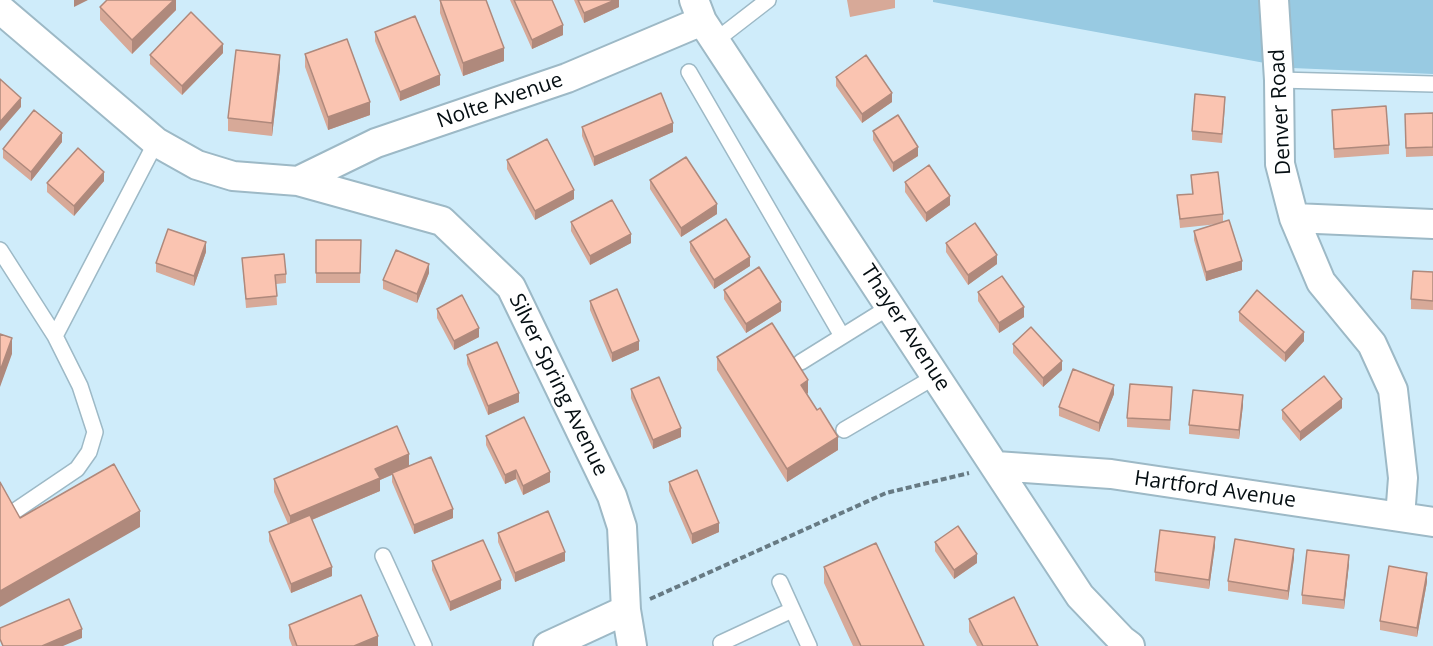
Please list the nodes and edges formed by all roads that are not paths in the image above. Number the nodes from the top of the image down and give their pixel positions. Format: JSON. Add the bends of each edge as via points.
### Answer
{"nodes":[{"id":1,"x":768,"y":0,"type":"edge"},
{"id":2,"x":1274,"y":0,"type":"edge"},
{"id":3,"x":0,"y":9,"type":"edge"},
{"id":4,"x":704,"y":20,"type":"edge"},
{"id":5,"x":689,"y":72,"type":"dead end"},
{"id":6,"x":1279,"y":80,"type":"junction"},
{"id":7,"x":1433,"y":84,"type":"edge"},
{"id":8,"x":156,"y":141,"type":"junction"},
{"id":9,"x":298,"y":181,"type":"junction"},
{"id":10,"x":1294,"y":218,"type":"junction"},
{"id":11,"x":1433,"y":224,"type":"edge"},
{"id":12,"x":0,"y":250,"type":"edge"},
{"id":13,"x":891,"y":306,"type":"junction"},
{"id":14,"x":55,"y":336,"type":"junction"},
{"id":15,"x":842,"y":336,"type":"junction"},
{"id":16,"x":801,"y":362,"type":"dead end"},
{"id":17,"x":936,"y":376,"type":"junction"},
{"id":18,"x":844,"y":430,"type":"dead end"},
{"id":19,"x":996,"y":466,"type":"junction"},
{"id":20,"x":9,"y":515,"type":"edge"},
{"id":21,"x":1400,"y":517,"type":"junction"},
{"id":22,"x":1433,"y":522,"type":"edge"},
{"id":23,"x":382,"y":556,"type":"dead end"},
{"id":24,"x":780,"y":582,"type":"dead end"},
{"id":25,"x":626,"y":610,"type":"junction"},
{"id":26,"x":792,"y":610,"type":"junction"},
{"id":27,"x":424,"y":646,"type":"edge"},
{"id":28,"x":548,"y":646,"type":"edge"},
{"id":29,"x":633,"y":646,"type":"edge"},
{"id":30,"x":723,"y":646,"type":"edge"},
{"id":31,"x":809,"y":646,"type":"edge"},
{"id":32,"x":1130,"y":646,"type":"edge"}],
"edges":[{"from":1,"to":4,"type":"lane"},
{"from":2,"to":6,"type":"street","name":"Denver Road"},
{"from":3,"to":8,"type":"street","name":"Silver Spring Avenue"},
{"from":4,"to":9,"type":"street","name":"Nolte Avenue","via":[[567,78],[376,143]]},
{"from":4,"to":13,"type":"street","name":"Thayer Avenue"},
{"from":5,"to":15,"type":"lane"},
{"from":6,"to":7,"type":"lane"},
{"from":6,"to":10,"type":"street","name":"Denver Road","via":[[1280,164]]},
{"from":8,"to":9,"type":"street","name":"Silver Spring Avenue","via":[[197,165],[233,176]]},
{"from":8,"to":14,"type":"lane"},
{"from":9,"to":25,"type":"street","name":"Silver Spring Avenue","via":[[441,221],[511,286],[612,496],[622,527]]},
{"from":10,"to":11,"type":"street"},
{"from":10,"to":21,"type":"street","name":"Denver Road","via":[[1321,282],[1372,344],[1393,390],[1403,478]]},
{"from":12,"to":14,"type":"lane"},
{"from":13,"to":15,"type":"lane"},
{"from":13,"to":17,"type":"street","name":"Thayer Avenue"},
{"from":14,"to":20,"type":"lane","via":[[80,386],[95,432],[89,452],[77,469]]},
{"from":15,"to":16,"type":"lane"},
{"from":17,"to":18,"type":"lane"},
{"from":17,"to":19,"type":"street","name":"Thayer Avenue"},
{"from":19,"to":21,"type":"street","name":"Hartford Avenue","via":[[1111,474]]},
{"from":19,"to":32,"type":"street","name":"Thayer Avenue","via":[[1080,596]]},
{"from":21,"to":22,"type":"street","name":"Hartford Avenue"},
{"from":23,"to":27,"type":"lane"},
{"from":24,"to":26,"type":"lane"},
{"from":25,"to":28,"type":"street"},
{"from":25,"to":29,"type":"street","name":"Silver Spring Avenue"},
{"from":26,"to":30,"type":"lane","via":[[722,643]]},
{"from":26,"to":31,"type":"lane"}]}
